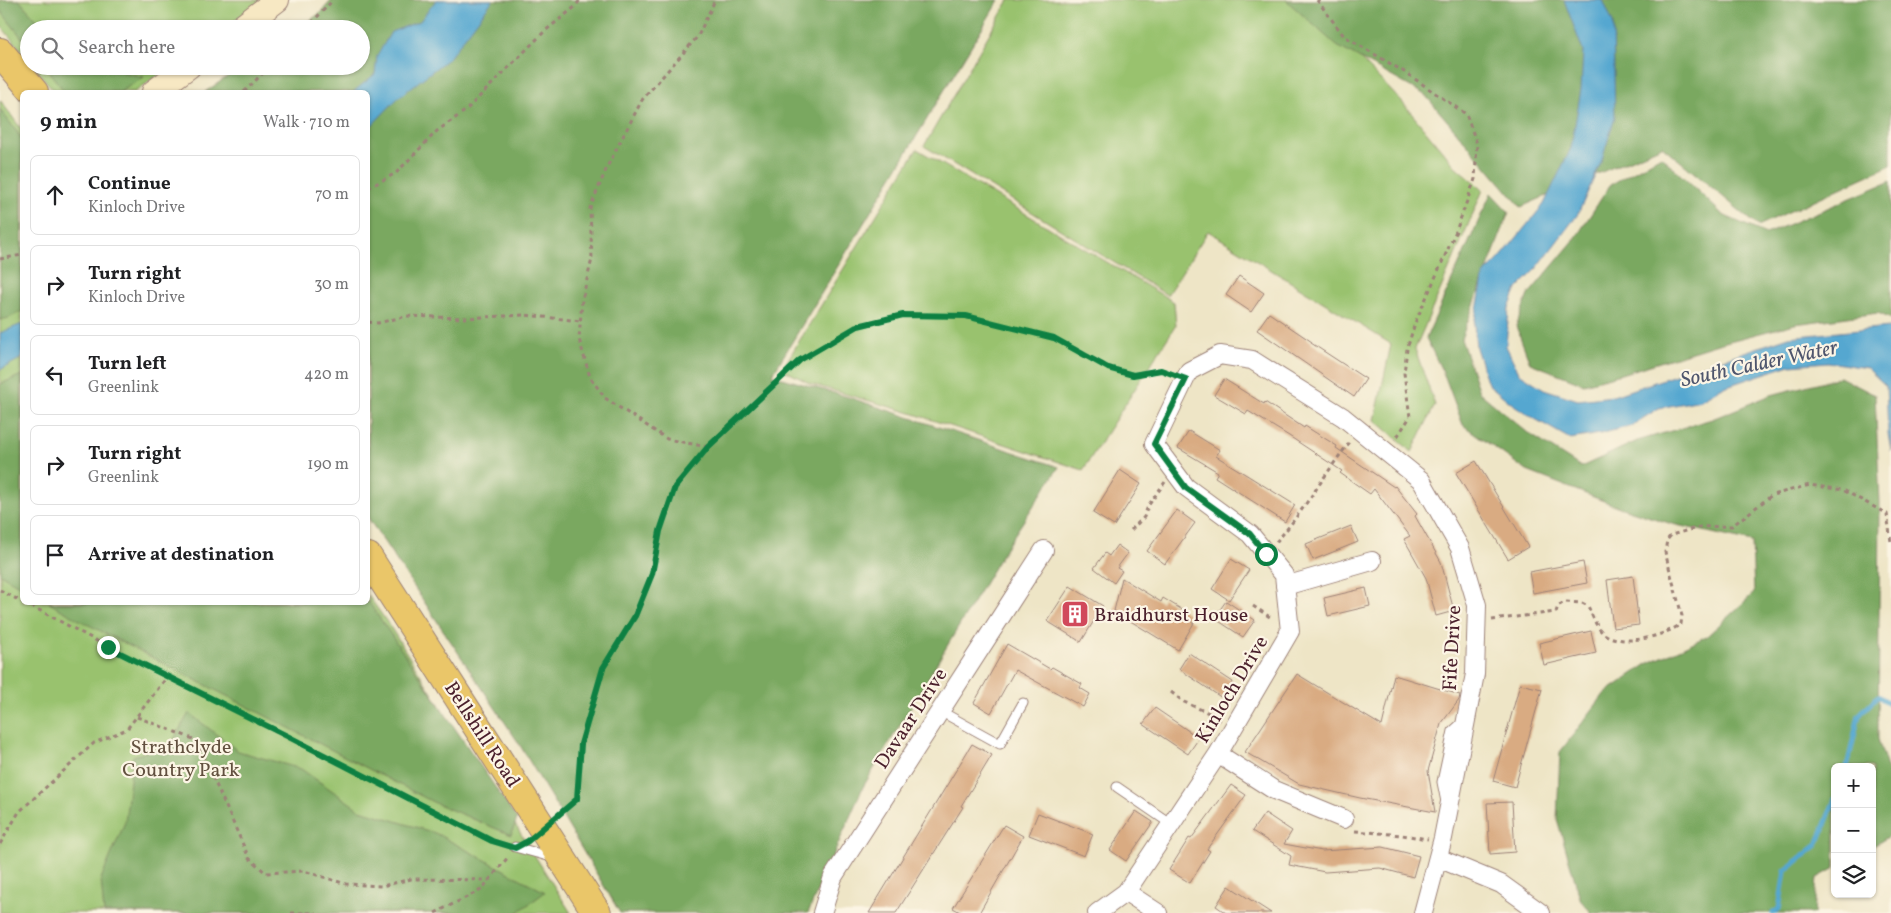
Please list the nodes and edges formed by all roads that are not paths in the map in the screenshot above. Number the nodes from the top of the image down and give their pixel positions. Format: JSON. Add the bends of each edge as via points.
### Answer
{"nodes":[{"id":1,"x":277,"y":0,"type":"edge"},
{"id":2,"x":251,"y":20,"type":"edge"},
{"id":3,"x":0,"y":52,"type":"edge"},
{"id":4,"x":177,"y":75,"type":"edge"},
{"id":5,"x":32,"y":90,"type":"edge"},
{"id":6,"x":157,"y":90,"type":"edge"},
{"id":7,"x":1252,"y":360,"type":"joint"},
{"id":8,"x":1044,"y":550,"type":"dead end"},
{"id":9,"x":370,"y":560,"type":"edge"},
{"id":10,"x":1372,"y":561,"type":"dead end"},
{"id":11,"x":1285,"y":586,"type":"junction"},
{"id":12,"x":1023,"y":703,"type":"dead end"},
{"id":13,"x":940,"y":711,"type":"junction"},
{"id":14,"x":1218,"y":754,"type":"junction"},
{"id":15,"x":1117,"y":787,"type":"dead end"},
{"id":16,"x":1344,"y":819,"type":"road end"},
{"id":17,"x":1171,"y":824,"type":"junction"},
{"id":18,"x":515,"y":848,"type":"road end"},
{"id":19,"x":1440,"y":850,"type":"junction"},
{"id":20,"x":565,"y":861,"type":"junction"},
{"id":21,"x":1126,"y":892,"type":"junction"},
{"id":22,"x":597,"y":913,"type":"edge"},
{"id":23,"x":822,"y":913,"type":"edge"},
{"id":24,"x":1096,"y":913,"type":"edge"},
{"id":25,"x":1158,"y":913,"type":"edge"},
{"id":26,"x":1423,"y":913,"type":"edge"},
{"id":27,"x":1541,"y":913,"type":"edge"}],
"edges":[{"from":1,"to":2,"type":"street"},
{"from":3,"to":5,"type":"main road"},
{"from":4,"to":6,"type":"street"},
{"from":7,"to":11,"type":"street","name":"Kinloch Drive","via":[[1220,355],[1190,371],[1154,444],[1186,488],[1250,534],[1284,575]]},
{"from":7,"to":19,"type":"street","name":"Fife Drive","via":[[1343,417],[1421,480],[1460,548],[1477,605],[1475,674]]},
{"from":8,"to":13,"type":"street","name":"Davaar Drive"},
{"from":9,"to":20,"type":"main road","name":"Bellshill Road"},
{"from":10,"to":11,"type":"street"},
{"from":11,"to":14,"type":"street","name":"Kinloch Drive","via":[[1290,631]]},
{"from":12,"to":13,"type":"lane","via":[[1000,744]]},
{"from":13,"to":23,"type":"street","name":"Davaar Drive","via":[[833,877]]},
{"from":14,"to":16,"type":"street","via":[[1274,790]]},
{"from":14,"to":17,"type":"street","name":"Kinloch Drive"},
{"from":15,"to":17,"type":"lane"},
{"from":17,"to":21,"type":"street","name":"Kinloch Drive"},
{"from":18,"to":20,"type":"lane"},
{"from":19,"to":26,"type":"street","name":"Fife Drive"},
{"from":19,"to":27,"type":"street","via":[[1501,884]]},
{"from":20,"to":22,"type":"main road","name":"Bellshill Road"},
{"from":21,"to":24,"type":"street"},
{"from":21,"to":25,"type":"street"}]}
